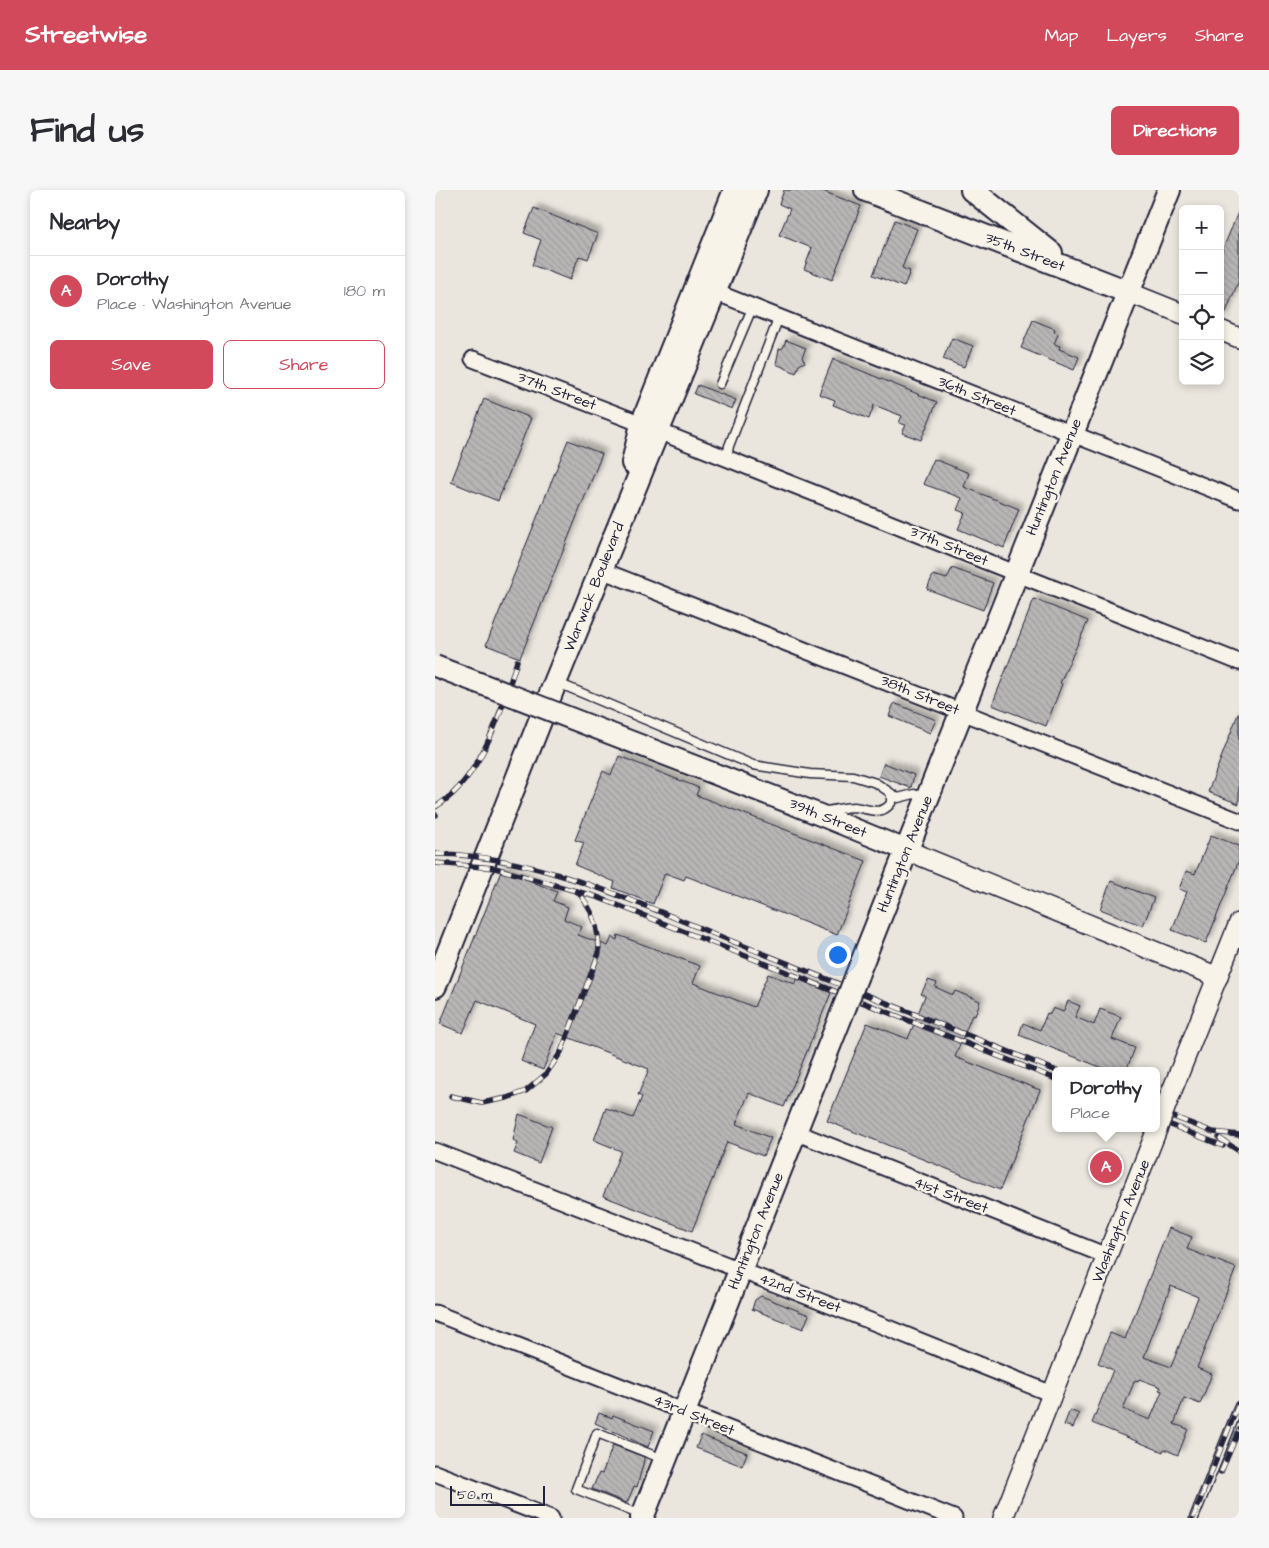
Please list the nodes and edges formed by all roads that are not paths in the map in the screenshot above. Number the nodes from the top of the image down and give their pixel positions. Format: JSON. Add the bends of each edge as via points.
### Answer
{"nodes":[{"id":1,"x":735,"y":190,"type":"edge"},
{"id":2,"x":756,"y":190,"type":"edge"},
{"id":3,"x":866,"y":190,"type":"edge"},
{"id":4,"x":972,"y":190,"type":"edge"},
{"id":5,"x":1155,"y":190,"type":"edge"},
{"id":6,"x":1169,"y":190,"type":"edge"},
{"id":7,"x":1153,"y":231,"type":"junction"},
{"id":8,"x":1079,"y":272,"type":"junction"},
{"id":9,"x":715,"y":292,"type":"junction"},
{"id":10,"x":1128,"y":292,"type":"junction"},
{"id":11,"x":753,"y":306,"type":"junction"},
{"id":12,"x":1179,"y":312,"type":"edge"},
{"id":13,"x":779,"y":317,"type":"junction"},
{"id":14,"x":1224,"y":332,"type":"edge"},
{"id":15,"x":1239,"y":338,"type":"edge"},
{"id":16,"x":473,"y":359,"type":"dead end"},
{"id":17,"x":720,"y":384,"type":"dead end"},
{"id":18,"x":650,"y":427,"type":"junction"},
{"id":19,"x":1071,"y":434,"type":"junction"},
{"id":20,"x":727,"y":458,"type":"junction"},
{"id":21,"x":1239,"y":500,"type":"edge"},
{"id":22,"x":601,"y":570,"type":"junction"},
{"id":23,"x":1015,"y":573,"type":"junction"},
{"id":24,"x":1239,"y":662,"type":"edge"},
{"id":25,"x":435,"y":666,"type":"edge"},
{"id":26,"x":555,"y":683,"type":"junction"},
{"id":27,"x":961,"y":712,"type":"junction"},
{"id":28,"x":891,"y":794,"type":"junction"},
{"id":29,"x":926,"y":799,"type":"junction"},
{"id":30,"x":816,"y":814,"type":"junction"},
{"id":31,"x":1239,"y":821,"type":"edge"},
{"id":32,"x":906,"y":850,"type":"junction"},
{"id":33,"x":1239,"y":923,"type":"edge"},
{"id":34,"x":1218,"y":977,"type":"junction"},
{"id":35,"x":435,"y":986,"type":"edge"},
{"id":36,"x":1160,"y":1122,"type":"edge"},
{"id":37,"x":795,"y":1132,"type":"junction"},
{"id":38,"x":1156,"y":1132,"type":"edge"},
{"id":39,"x":435,"y":1151,"type":"edge"},
{"id":40,"x":1107,"y":1256,"type":"junction"},
{"id":41,"x":741,"y":1270,"type":"junction"},
{"id":42,"x":435,"y":1313,"type":"edge"},
{"id":43,"x":1052,"y":1394,"type":"junction"},
{"id":44,"x":1239,"y":1406,"type":"edge"},
{"id":45,"x":686,"y":1411,"type":"junction"},
{"id":46,"x":666,"y":1460,"type":"junction"},
{"id":47,"x":435,"y":1472,"type":"edge"},
{"id":48,"x":643,"y":1517,"type":"edge"},
{"id":49,"x":551,"y":1518,"type":"edge"},
{"id":50,"x":954,"y":1518,"type":"edge"},
{"id":51,"x":1003,"y":1518,"type":"edge"},
{"id":52,"x":1194,"y":1518,"type":"edge"}],
"edges":[{"from":1,"to":18,"type":"main road"},
{"from":2,"to":9,"type":"main road"},
{"from":3,"to":8,"type":"main road","name":"35th Street"},
{"from":4,"to":8,"type":"main road","via":[[1036,243]]},
{"from":5,"to":7,"type":"main road"},
{"from":6,"to":7,"type":"main road","name":"Huntington Avenue"},
{"from":7,"to":10,"type":"main road","name":"Huntington Avenue"},
{"from":8,"to":10,"type":"main road","name":"35th Street"},
{"from":9,"to":11,"type":"street","name":"36th Street"},
{"from":9,"to":18,"type":"main road"},
{"from":10,"to":12,"type":"street","name":"35th Street"},
{"from":10,"to":19,"type":"main road","name":"Huntington Avenue"},
{"from":11,"to":13,"type":"street","name":"36th Street"},
{"from":11,"to":17,"type":"lane"},
{"from":13,"to":19,"type":"street","name":"36th Street"},
{"from":13,"to":20,"type":"lane"},
{"from":14,"to":15,"type":"street"},
{"from":16,"to":18,"type":"street","name":"37th Street"},
{"from":18,"to":20,"type":"street","name":"37th Street"},
{"from":18,"to":22,"type":"main road","name":"Warwick Boulevard"},
{"from":19,"to":21,"type":"street","name":"36th Street"},
{"from":19,"to":23,"type":"main road","name":"Huntington Avenue"},
{"from":20,"to":23,"type":"street","name":"37th Street"},
{"from":22,"to":26,"type":"main road","name":"Warwick Boulevard"},
{"from":22,"to":27,"type":"street","name":"38th Street"},
{"from":23,"to":24,"type":"street","name":"37th Street"},
{"from":23,"to":27,"type":"main road","name":"Huntington Avenue"},
{"from":25,"to":30,"type":"main road","name":"39th Street","bridge":true},
{"from":26,"to":28,"type":"lane","via":[[753,765],[810,774],[853,776],[876,783]]},
{"from":26,"to":35,"type":"main road","name":"Warwick Boulevard"},
{"from":27,"to":29,"type":"main road","name":"Huntington Avenue"},
{"from":27,"to":31,"type":"street","name":"38th Street"},
{"from":28,"to":29,"type":"lane","via":[[897,798],[914,794]]},
{"from":28,"to":30,"type":"lane","via":[[891,803],[885,809],[848,808]]},
{"from":29,"to":32,"type":"main road","name":"Huntington Avenue"},
{"from":30,"to":32,"type":"main road","name":"39th Street"},
{"from":32,"to":34,"type":"street","name":"39th Street"},
{"from":32,"to":37,"type":"main road","name":"Huntington Avenue","bridge":true},
{"from":33,"to":34,"type":"street","name":"Washington Avenue"},
{"from":34,"to":36,"type":"street","name":"Washington Avenue","bridge":true},
{"from":37,"to":40,"type":"street","name":"41st Street"},
{"from":37,"to":41,"type":"main road","name":"Huntington Avenue"},
{"from":38,"to":40,"type":"street","name":"Washington Avenue","bridge":true},
{"from":39,"to":41,"type":"street","name":"42nd Street"},
{"from":40,"to":43,"type":"street","name":"Washington Avenue"},
{"from":41,"to":43,"type":"street","name":"42nd Street"},
{"from":41,"to":45,"type":"main road","name":"Huntington Avenue"},
{"from":42,"to":45,"type":"street","name":"43rd Street"},
{"from":43,"to":51,"type":"street","name":"Washington Avenue"},
{"from":44,"to":52,"type":"lane"},
{"from":45,"to":46,"type":"main road","name":"Huntington Avenue"},
{"from":45,"to":50,"type":"street","name":"43rd Street"},
{"from":46,"to":48,"type":"main road","name":"Huntington Avenue"},
{"from":46,"to":48,"type":"lane","via":[[597,1433],[576,1489]]},
{"from":47,"to":49,"type":"street"}]}
